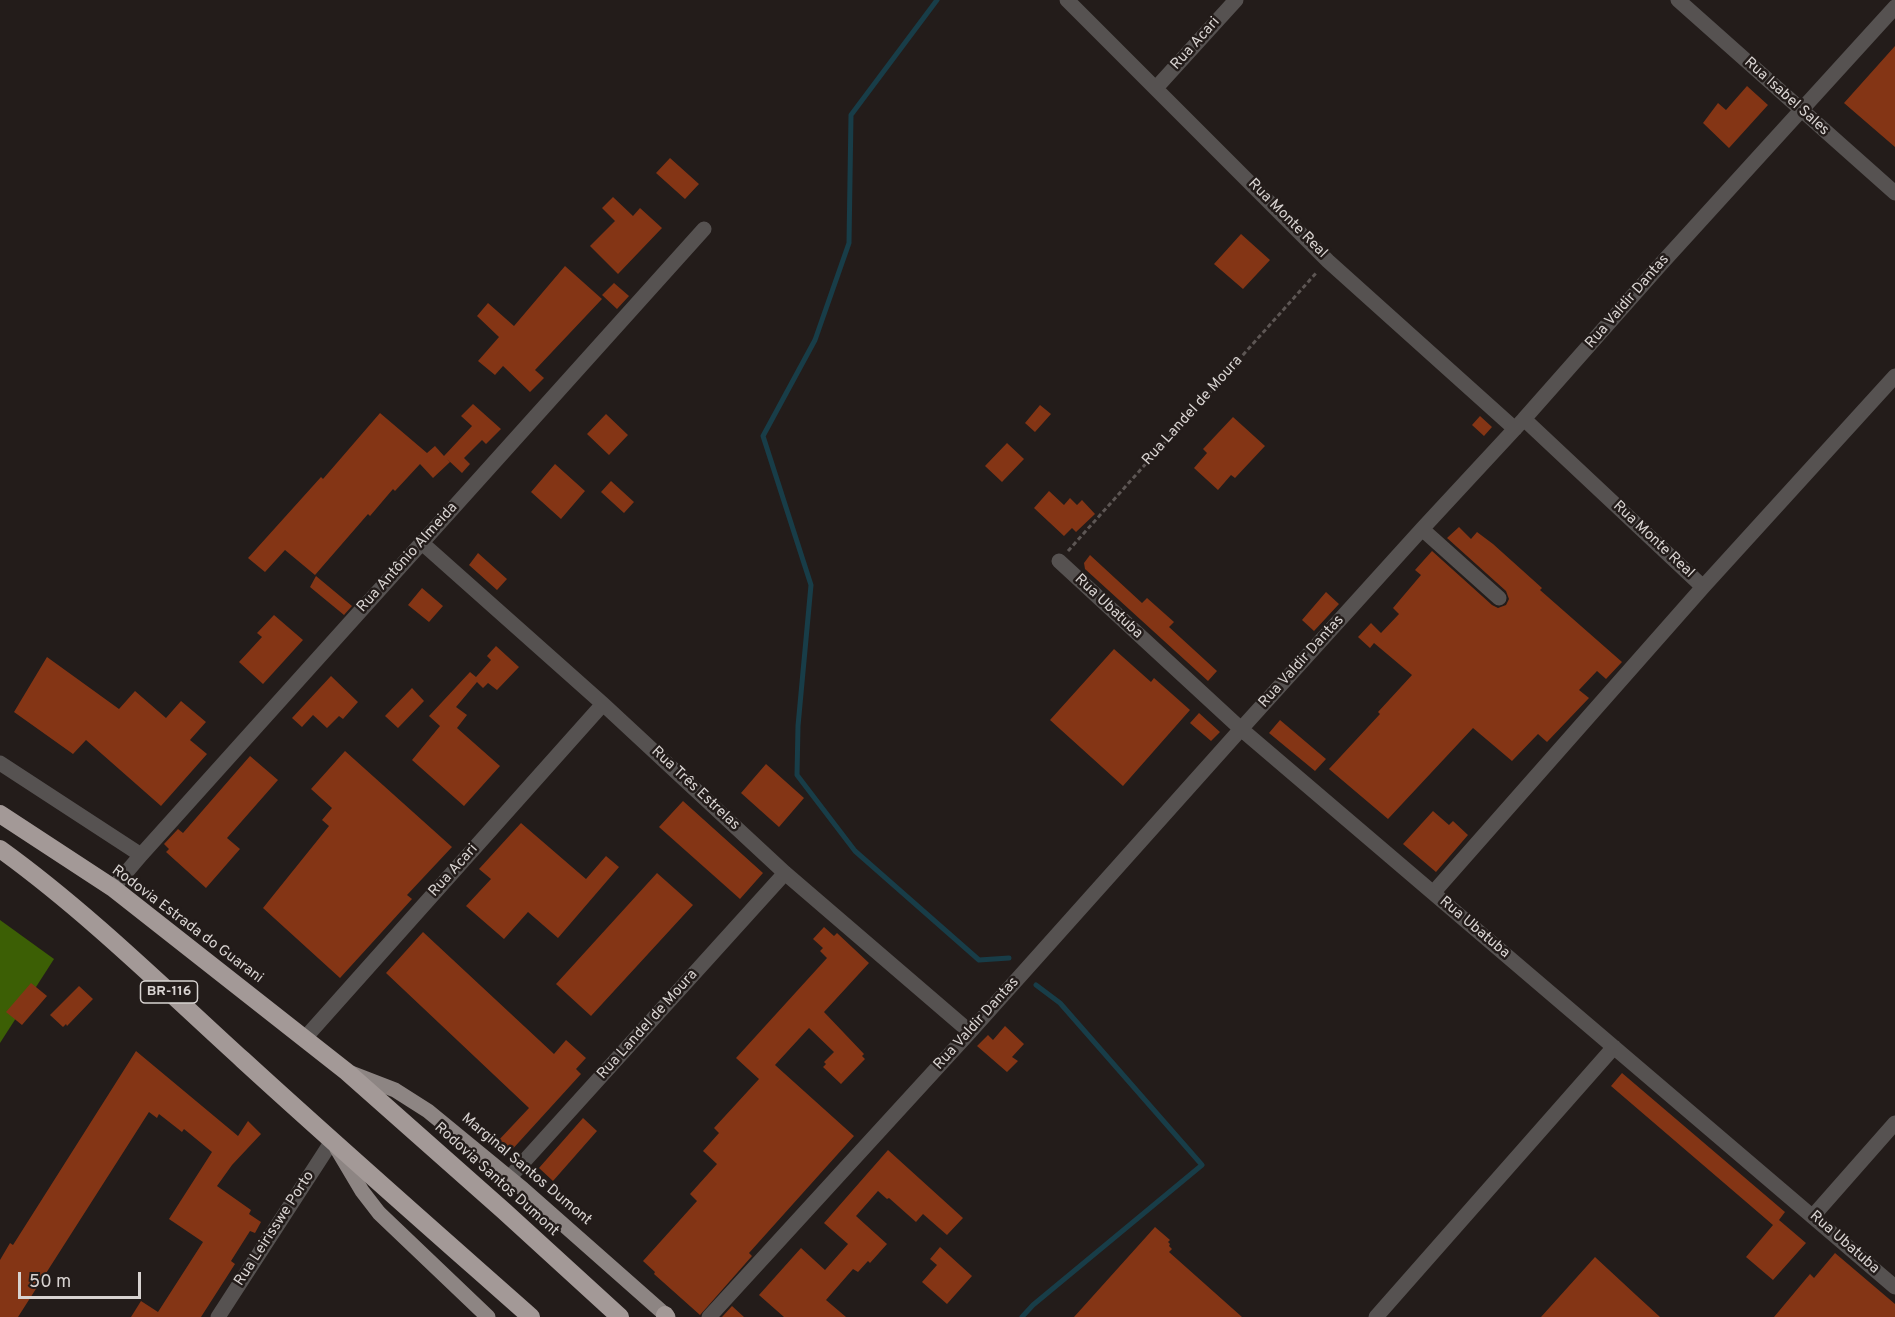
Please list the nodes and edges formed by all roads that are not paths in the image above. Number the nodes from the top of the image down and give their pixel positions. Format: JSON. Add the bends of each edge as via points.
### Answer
{"nodes":[{"id":1,"x":1067,"y":0,"type":"edge"},
{"id":2,"x":1236,"y":0,"type":"edge"},
{"id":3,"x":1678,"y":0,"type":"edge"},
{"id":4,"x":1895,"y":7,"type":"edge"},
{"id":5,"x":1156,"y":88,"type":"junction"},
{"id":6,"x":1801,"y":110,"type":"junction"},
{"id":7,"x":1895,"y":193,"type":"edge"},
{"id":8,"x":704,"y":229,"type":"dead end"},
{"id":9,"x":1895,"y":376,"type":"edge"},
{"id":10,"x":1520,"y":424,"type":"junction"},
{"id":11,"x":1422,"y":529,"type":"junction"},
{"id":12,"x":422,"y":543,"type":"junction"},
{"id":13,"x":1059,"y":561,"type":"road end"},
{"id":14,"x":1702,"y":587,"type":"junction"},
{"id":15,"x":1499,"y":598,"type":"dead end"},
{"id":16,"x":603,"y":704,"type":"junction"},
{"id":17,"x":1241,"y":729,"type":"junction"},
{"id":18,"x":0,"y":763,"type":"edge"},
{"id":19,"x":0,"y":814,"type":"edge"},
{"id":20,"x":0,"y":849,"type":"edge"},
{"id":21,"x":141,"y":855,"type":"junction"},
{"id":22,"x":785,"y":873,"type":"junction"},
{"id":23,"x":112,"y":888,"type":"junction"},
{"id":24,"x":1433,"y":893,"type":"junction"},
{"id":25,"x":970,"y":1032,"type":"junction"},
{"id":26,"x":305,"y":1038,"type":"junction"},
{"id":27,"x":1614,"y":1047,"type":"junction"},
{"id":28,"x":347,"y":1072,"type":"junction"},
{"id":29,"x":1895,"y":1123,"type":"edge"},
{"id":30,"x":332,"y":1141,"type":"junction"},
{"id":31,"x":510,"y":1177,"type":"junction"},
{"id":32,"x":1813,"y":1216,"type":"junction"},
{"id":33,"x":1895,"y":1287,"type":"edge"},
{"id":34,"x":666,"y":1316,"type":"edge"},
{"id":35,"x":218,"y":1317,"type":"edge"},
{"id":36,"x":488,"y":1317,"type":"edge"},
{"id":37,"x":531,"y":1317,"type":"edge"},
{"id":38,"x":620,"y":1317,"type":"edge"},
{"id":39,"x":709,"y":1317,"type":"edge"},
{"id":40,"x":1376,"y":1317,"type":"edge"}],
"edges":[{"from":1,"to":5,"type":"street","name":"Rua Monte Real"},
{"from":2,"to":5,"type":"street","name":"Rua Acari"},
{"from":3,"to":6,"type":"street","name":"Rua Isabel Sales"},
{"from":4,"to":6,"type":"street","name":"Rua Valdir Dantas"},
{"from":5,"to":10,"type":"street","name":"Rua Monte Real","via":[[1328,261]]},
{"from":6,"to":7,"type":"street","name":"Rua Isabel Sales"},
{"from":6,"to":10,"type":"street","name":"Rua Valdir Dantas"},
{"from":8,"to":12,"type":"street","name":"Rua Antônio Almeida"},
{"from":9,"to":14,"type":"street"},
{"from":10,"to":11,"type":"street","name":"Rua Valdir Dantas"},
{"from":10,"to":14,"type":"street","name":"Rua Monte Real"},
{"from":11,"to":15,"type":"street"},
{"from":11,"to":17,"type":"street","name":"Rua Valdir Dantas"},
{"from":12,"to":16,"type":"street","name":"Rua Três Estrelas"},
{"from":12,"to":21,"type":"street","name":"Rua Antônio Almeida"},
{"from":13,"to":17,"type":"street","name":"Rua Ubatuba"},
{"from":14,"to":24,"type":"street"},
{"from":16,"to":22,"type":"street","name":"Rua Três Estrelas"},
{"from":16,"to":26,"type":"street","name":"Rua Acari"},
{"from":17,"to":24,"type":"street","name":"Rua Ubatuba"},
{"from":17,"to":25,"type":"street","name":"Rua Valdir Dantas"},
{"from":18,"to":21,"type":"street"},
{"from":19,"to":23,"type":"highway","name":"Rodovia Estrada do Guarani","number":"BR-116"},
{"from":20,"to":30,"type":"highway","number":"BR-116","via":[[132,958]]},
{"from":21,"to":23,"type":"street","name":"Rua Antônio Almeida"},
{"from":22,"to":25,"type":"street","name":"Rua Três Estrelas"},
{"from":22,"to":31,"type":"street","name":"Rua Landel de Moura"},
{"from":23,"to":26,"type":"highway","name":"Rodovia Estrada do Guarani","number":"BR-116"},
{"from":24,"to":27,"type":"street","name":"Rua Ubatuba"},
{"from":25,"to":39,"type":"street","name":"Rua Valdir Dantas"},
{"from":26,"to":28,"type":"highway","name":"Rodovia Estrada do Guarani","number":"BR-116"},
{"from":27,"to":32,"type":"street","name":"Rua Ubatuba"},
{"from":27,"to":40,"type":"street"},
{"from":28,"to":31,"type":"main road","name":"Marginal Santos Dumont","number":"BR-116","via":[[413,1101]]},
{"from":28,"to":38,"type":"highway","name":"Rodovia Santos Dumont","number":"BR-116"},
{"from":29,"to":32,"type":"street"},
{"from":30,"to":35,"type":"street","name":"Rua Leirisswe Porto"},
{"from":30,"to":36,"type":"main road","number":"BR-116","via":[[379,1213]]},
{"from":30,"to":37,"type":"highway","number":"BR-116"},
{"from":31,"to":34,"type":"main road","name":"Marginal Santos Dumont","number":"BR-116"},
{"from":32,"to":33,"type":"street","name":"Rua Ubatuba"}]}
